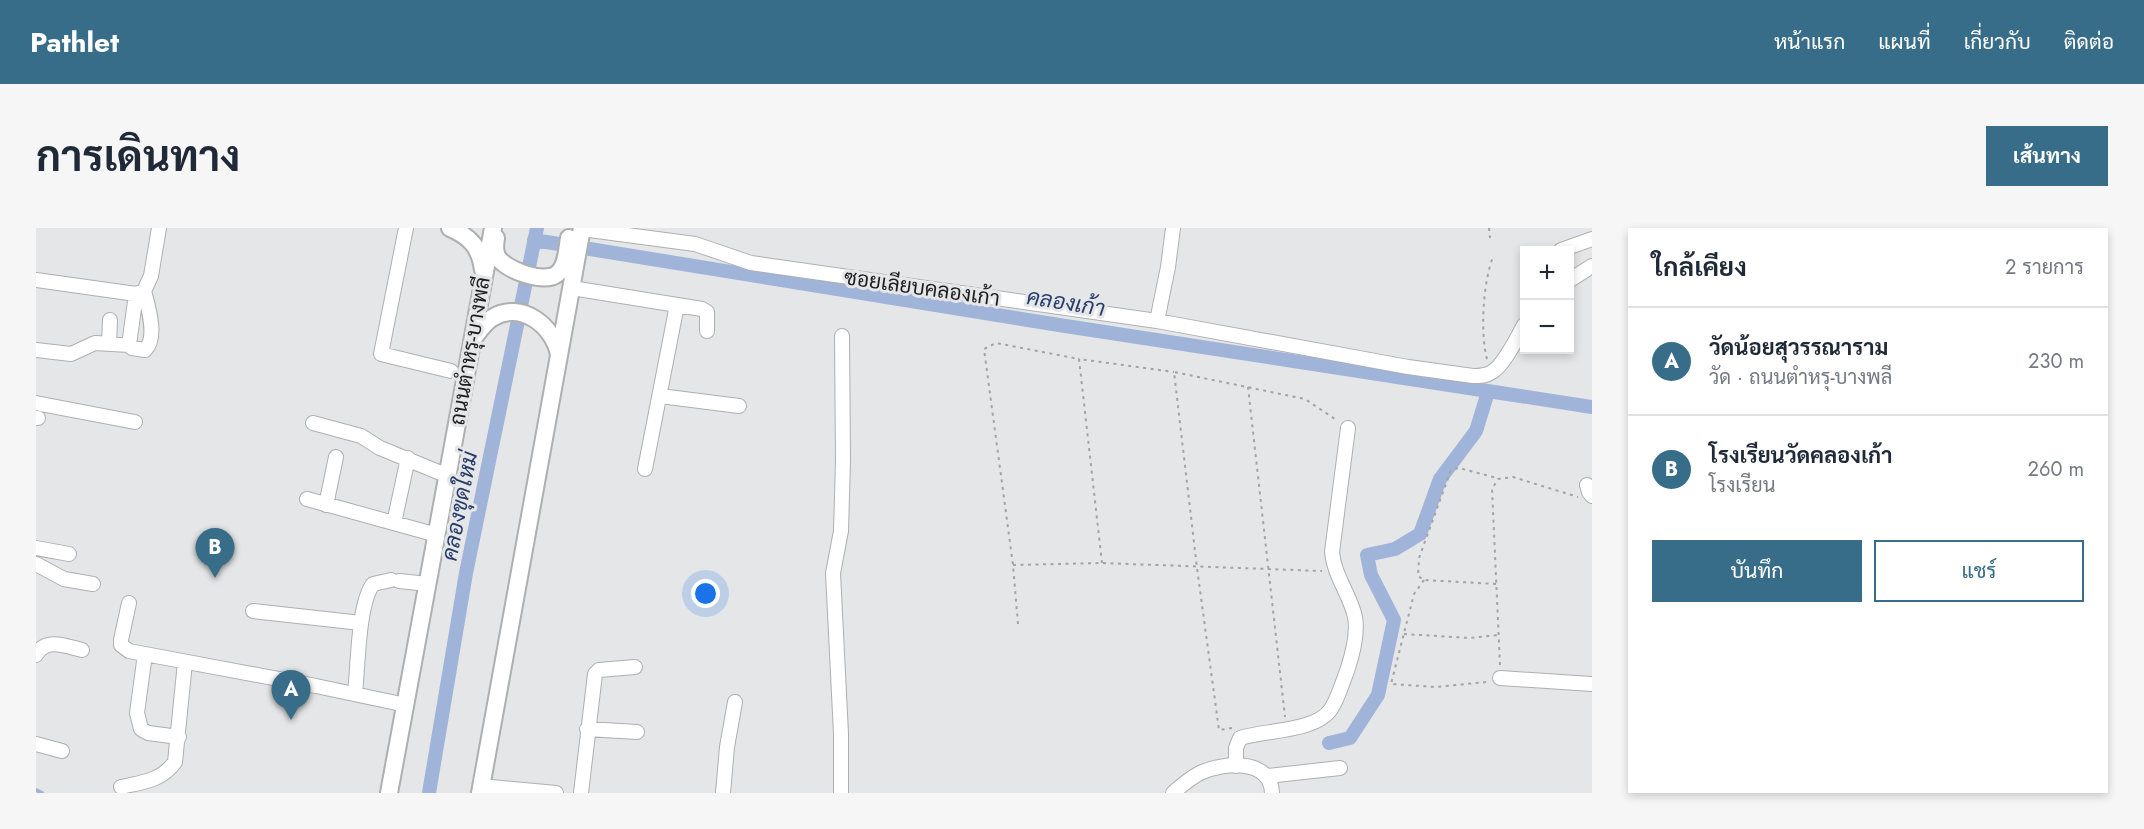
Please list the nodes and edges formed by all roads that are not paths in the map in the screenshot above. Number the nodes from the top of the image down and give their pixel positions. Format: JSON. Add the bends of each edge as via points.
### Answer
{"nodes":[{"id":1,"x":159,"y":228,"type":"edge"},
{"id":2,"x":406,"y":228,"type":"edge"},
{"id":3,"x":450,"y":228,"type":"edge"},
{"id":4,"x":493,"y":228,"type":"edge"},
{"id":5,"x":498,"y":228,"type":"edge"},
{"id":6,"x":1173,"y":228,"type":"edge"},
{"id":7,"x":577,"y":231,"type":"edge"},
{"id":8,"x":1592,"y":239,"type":"edge"},
{"id":9,"x":1572,"y":246,"type":"edge"},
{"id":10,"x":571,"y":260,"type":"junction"},
{"id":11,"x":1592,"y":266,"type":"edge"},
{"id":12,"x":484,"y":277,"type":"junction"},
{"id":13,"x":1574,"y":277,"type":"edge"},
{"id":14,"x":36,"y":280,"type":"edge"},
{"id":15,"x":572,"y":288,"type":"junction"},
{"id":16,"x":140,"y":293,"type":"junction"},
{"id":17,"x":677,"y":305,"type":"junction"},
{"id":18,"x":110,"y":320,"type":"dead end"},
{"id":19,"x":1157,"y":321,"type":"junction"},
{"id":20,"x":707,"y":331,"type":"dead end"},
{"id":21,"x":1520,"y":332,"type":"edge"},
{"id":22,"x":842,"y":336,"type":"dead end"},
{"id":23,"x":472,"y":341,"type":"junction"},
{"id":24,"x":109,"y":344,"type":"junction"},
{"id":25,"x":129,"y":345,"type":"junction"},
{"id":26,"x":36,"y":350,"type":"edge"},
{"id":27,"x":559,"y":356,"type":"junction"},
{"id":28,"x":451,"y":370,"type":"dead end"},
{"id":29,"x":660,"y":396,"type":"junction"},
{"id":30,"x":36,"y":404,"type":"edge"},
{"id":31,"x":740,"y":406,"type":"dead end"},
{"id":32,"x":135,"y":422,"type":"dead end"},
{"id":33,"x":313,"y":423,"type":"dead end"},
{"id":34,"x":1348,"y":428,"type":"road end"},
{"id":35,"x":336,"y":457,"type":"dead end"},
{"id":36,"x":408,"y":459,"type":"junction"},
{"id":37,"x":645,"y":470,"type":"dead end"},
{"id":38,"x":447,"y":476,"type":"junction"},
{"id":39,"x":307,"y":499,"type":"dead end"},
{"id":40,"x":326,"y":505,"type":"junction"},
{"id":41,"x":394,"y":523,"type":"junction"},
{"id":42,"x":437,"y":535,"type":"junction"},
{"id":43,"x":36,"y":548,"type":"edge"},
{"id":44,"x":69,"y":554,"type":"dead end"},
{"id":45,"x":36,"y":564,"type":"edge"},
{"id":46,"x":93,"y":584,"type":"dead end"},
{"id":47,"x":428,"y":584,"type":"junction"},
{"id":48,"x":129,"y":603,"type":"dead end"},
{"id":49,"x":253,"y":611,"type":"dead end"},
{"id":50,"x":362,"y":623,"type":"junction"},
{"id":51,"x":82,"y":650,"type":"dead end"},
{"id":52,"x":145,"y":654,"type":"junction"},
{"id":53,"x":36,"y":655,"type":"edge"},
{"id":54,"x":185,"y":662,"type":"junction"},
{"id":55,"x":635,"y":668,"type":"dead end"},
{"id":56,"x":1500,"y":678,"type":"road end"},
{"id":57,"x":1592,"y":684,"type":"edge"},
{"id":58,"x":355,"y":694,"type":"junction"},
{"id":59,"x":735,"y":702,"type":"dead end"},
{"id":60,"x":405,"y":705,"type":"junction"},
{"id":61,"x":587,"y":729,"type":"junction"},
{"id":62,"x":637,"y":732,"type":"dead end"},
{"id":63,"x":179,"y":737,"type":"junction"},
{"id":64,"x":36,"y":744,"type":"edge"},
{"id":65,"x":62,"y":751,"type":"dead end"},
{"id":66,"x":1236,"y":766,"type":"junction"},
{"id":67,"x":1340,"y":768,"type":"dead end"},
{"id":68,"x":1268,"y":776,"type":"junction"},
{"id":69,"x":121,"y":787,"type":"dead end"},
{"id":70,"x":480,"y":789,"type":"edge"},
{"id":71,"x":389,"y":793,"type":"edge"},
{"id":72,"x":554,"y":793,"type":"edge"},
{"id":73,"x":581,"y":793,"type":"edge"},
{"id":74,"x":723,"y":793,"type":"edge"},
{"id":75,"x":841,"y":793,"type":"edge"},
{"id":76,"x":1173,"y":793,"type":"edge"},
{"id":77,"x":1272,"y":793,"type":"edge"}],
"edges":[{"from":1,"to":16,"type":"street","via":[[151,276]]},
{"from":2,"to":28,"type":"street","via":[[381,354]]},
{"from":3,"to":12,"type":"main road","via":[[475,245]]},
{"from":4,"to":12,"type":"main road","name":"ถนนตำหรุ-บางพลี"},
{"from":5,"to":10,"type":"main road","via":[[497,256],[523,273],[548,277]]},
{"from":6,"to":19,"type":"street"},
{"from":7,"to":10,"type":"main road"},
{"from":7,"to":19,"type":"street","name":"ซอยเลียบคลองเก้า","via":[[695,244],[751,263]]},
{"from":8,"to":9,"type":"street"},
{"from":10,"to":15,"type":"main road"},
{"from":11,"to":13,"type":"street"},
{"from":12,"to":23,"type":"main road","name":"ถนนตำหรุ-บางพลี"},
{"from":14,"to":16,"type":"street"},
{"from":15,"to":17,"type":"street"},
{"from":15,"to":27,"type":"main road"},
{"from":16,"to":25,"type":"street"},
{"from":16,"to":25,"type":"street","via":[[152,321],[150,344],[145,350]]},
{"from":17,"to":20,"type":"street","via":[[707,312]]},
{"from":17,"to":29,"type":"street"},
{"from":18,"to":24,"type":"street"},
{"from":19,"to":21,"type":"street","name":"ซอยเลียบคลองเก้า","via":[[1473,376],[1493,372]]},
{"from":22,"to":75,"type":"street","via":[[841,531],[832,573]]},
{"from":23,"to":27,"type":"main road","via":[[492,318],[518,313],[540,322],[556,341]]},
{"from":23,"to":38,"type":"main road","name":"ถนนตำหรุ-บางพลี"},
{"from":24,"to":25,"type":"street"},
{"from":24,"to":26,"type":"street","via":[[87,345],[71,354]]},
{"from":27,"to":70,"type":"main road"},
{"from":29,"to":31,"type":"street"},
{"from":29,"to":37,"type":"street"},
{"from":30,"to":32,"type":"street"},
{"from":33,"to":36,"type":"street","via":[[361,436]]},
{"from":34,"to":66,"type":"street","via":[[1332,552],[1335,571],[1356,622],[1348,667],[1323,718],[1240,738]]},
{"from":35,"to":40,"type":"street"},
{"from":36,"to":38,"type":"street"},
{"from":36,"to":41,"type":"street"},
{"from":38,"to":42,"type":"main road","name":"ถนนตำหรุ-บางพลี"},
{"from":39,"to":40,"type":"street"},
{"from":40,"to":41,"type":"street"},
{"from":41,"to":42,"type":"street"},
{"from":42,"to":47,"type":"main road","name":"ถนนตำหรุ-บางพลี"},
{"from":43,"to":44,"type":"street"},
{"from":45,"to":46,"type":"street","via":[[64,579]]},
{"from":47,"to":50,"type":"street","via":[[395,580],[373,584]]},
{"from":47,"to":60,"type":"main road","name":"ถนนตำหรุ-บางพลี"},
{"from":48,"to":52,"type":"street","via":[[121,645]]},
{"from":49,"to":50,"type":"street"},
{"from":50,"to":58,"type":"street"},
{"from":51,"to":53,"type":"street","via":[[46,644]]},
{"from":52,"to":54,"type":"street"},
{"from":52,"to":63,"type":"street","via":[[138,722],[148,732]]},
{"from":54,"to":58,"type":"street"},
{"from":54,"to":63,"type":"street"},
{"from":55,"to":61,"type":"street","via":[[599,670],[595,674]]},
{"from":56,"to":57,"type":"street"},
{"from":58,"to":60,"type":"street"},
{"from":59,"to":74,"type":"street","via":[[726,747]]},
{"from":60,"to":71,"type":"main road","name":"ถนนตำหรุ-บางพลี"},
{"from":61,"to":62,"type":"street"},
{"from":61,"to":73,"type":"street"},
{"from":63,"to":69,"type":"street","via":[[175,762],[168,772],[157,779]]},
{"from":64,"to":65,"type":"street"},
{"from":66,"to":68,"type":"street","via":[[1256,768]]},
{"from":66,"to":76,"type":"street","via":[[1200,774]]},
{"from":67,"to":68,"type":"street"},
{"from":68,"to":77,"type":"street"},
{"from":70,"to":72,"type":"street"}]}
